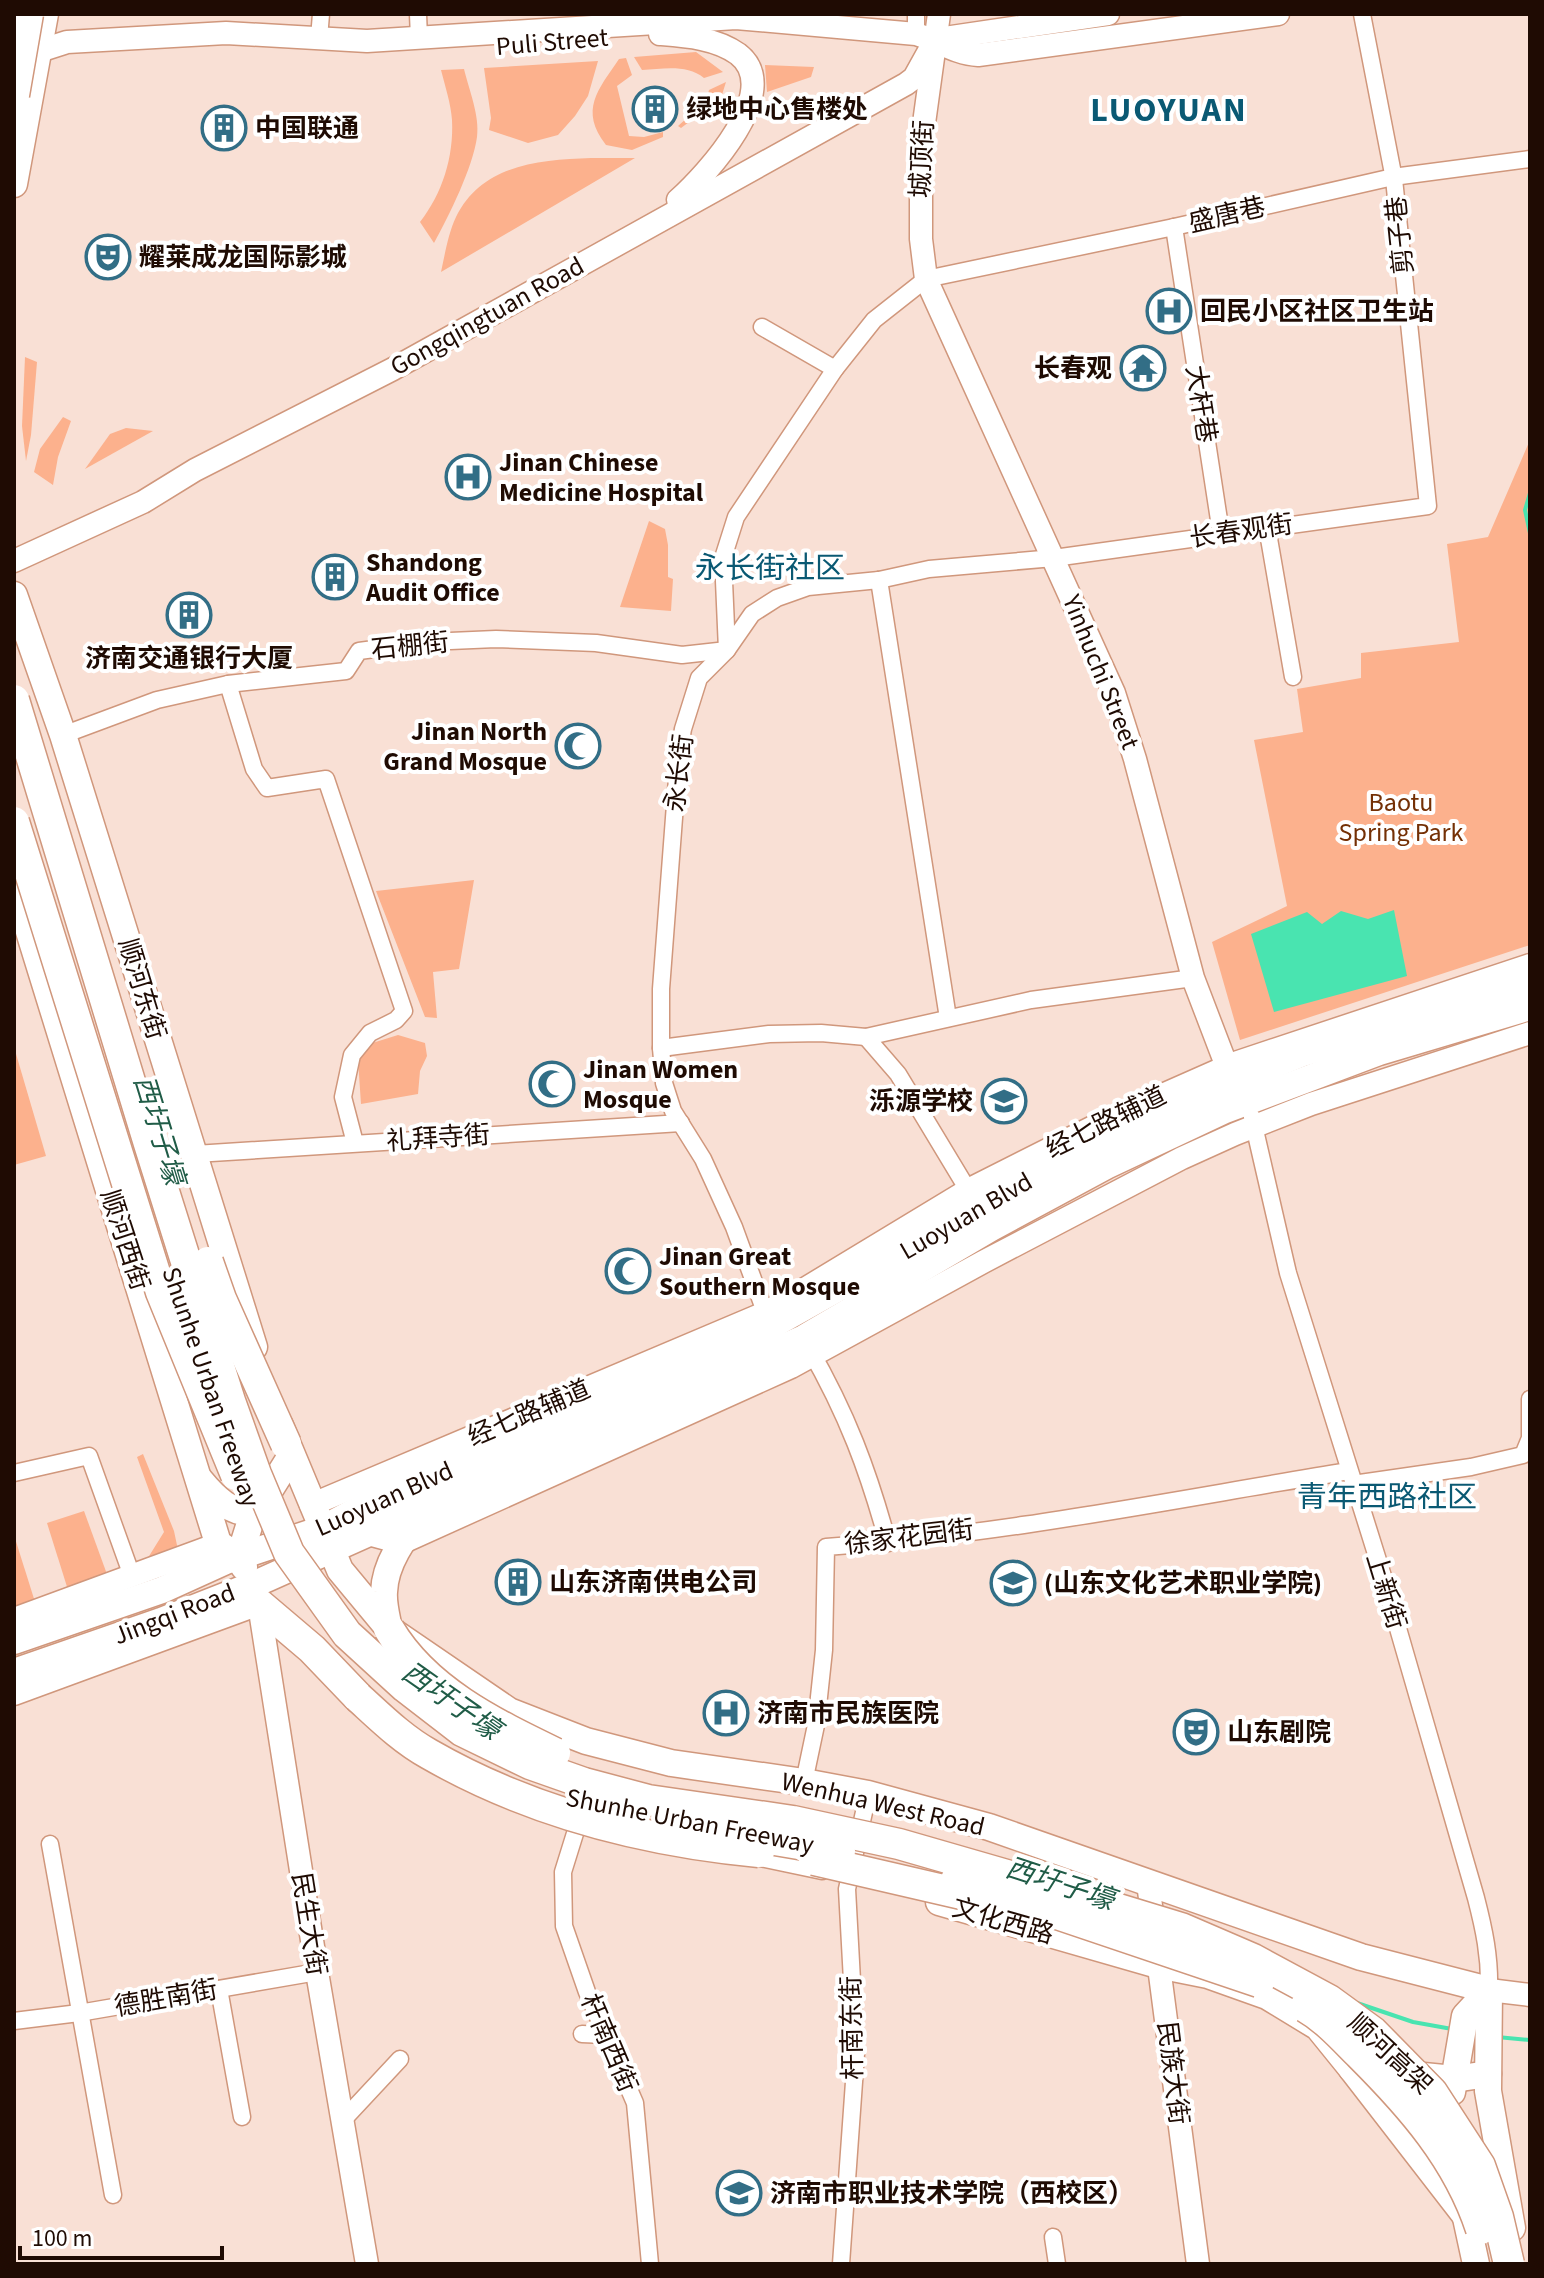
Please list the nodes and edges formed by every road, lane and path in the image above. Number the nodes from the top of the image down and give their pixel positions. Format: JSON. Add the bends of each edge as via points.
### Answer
{"nodes":[{"id":1,"x":18,"y":14,"type":"edge"},
{"id":2,"x":28,"y":14,"type":"edge"},
{"id":3,"x":45,"y":14,"type":"edge"},
{"id":4,"x":321,"y":14,"type":"edge"},
{"id":5,"x":418,"y":14,"type":"edge"},
{"id":6,"x":939,"y":14,"type":"edge"},
{"id":7,"x":1108,"y":14,"type":"edge"},
{"id":8,"x":1278,"y":14,"type":"edge"},
{"id":9,"x":1362,"y":14,"type":"edge"},
{"id":10,"x":1082,"y":16,"type":"edge"},
{"id":11,"x":794,"y":18,"type":"edge"},
{"id":12,"x":504,"y":24,"type":"edge"},
{"id":13,"x":922,"y":29,"type":"edge"},
{"id":14,"x":651,"y":34,"type":"junction"},
{"id":15,"x":319,"y":38,"type":"junction"},
{"id":16,"x":419,"y":38,"type":"junction"},
{"id":17,"x":22,"y":48,"type":"edge"},
{"id":18,"x":14,"y":95,"type":"edge"},
{"id":19,"x":1530,"y":159,"type":"edge"},
{"id":20,"x":1393,"y":177,"type":"junction"},
{"id":21,"x":14,"y":184,"type":"edge"},
{"id":22,"x":651,"y":225,"type":"junction"},
{"id":23,"x":1174,"y":227,"type":"junction"},
{"id":24,"x":926,"y":279,"type":"junction"},
{"id":25,"x":762,"y":327,"type":"dead end"},
{"id":26,"x":835,"y":369,"type":"junction"},
{"id":27,"x":1428,"y":506,"type":"joint"},
{"id":28,"x":1267,"y":527,"type":"junction"},
{"id":29,"x":1221,"y":533,"type":"junction"},
{"id":30,"x":1054,"y":558,"type":"junction"},
{"id":31,"x":14,"y":561,"type":"edge"},
{"id":32,"x":879,"y":580,"type":"junction"},
{"id":33,"x":14,"y":595,"type":"edge"},
{"id":34,"x":727,"y":650,"type":"junction"},
{"id":35,"x":1293,"y":677,"type":"dead end"},
{"id":36,"x":228,"y":684,"type":"junction"},
{"id":37,"x":14,"y":698,"type":"edge"},
{"id":38,"x":63,"y":735,"type":"junction"},
{"id":39,"x":14,"y":760,"type":"edge"},
{"id":40,"x":14,"y":822,"type":"edge"},
{"id":41,"x":14,"y":883,"type":"edge"},
{"id":42,"x":1530,"y":965,"type":"edge"},
{"id":43,"x":1193,"y":978,"type":"junction"},
{"id":44,"x":1530,"y":983,"type":"edge"},
{"id":45,"x":141,"y":986,"type":"junction"},
{"id":46,"x":1530,"y":1007,"type":"edge"},
{"id":47,"x":65,"y":1009,"type":"junction"},
{"id":48,"x":948,"y":1018,"type":"junction"},
{"id":49,"x":1530,"y":1033,"type":"edge"},
{"id":50,"x":866,"y":1037,"type":"junction"},
{"id":51,"x":661,"y":1048,"type":"junction"},
{"id":52,"x":1240,"y":1093,"type":"junction"},
{"id":53,"x":681,"y":1123,"type":"junction"},
{"id":54,"x":355,"y":1143,"type":"junction"},
{"id":55,"x":195,"y":1154,"type":"junction"},
{"id":56,"x":968,"y":1190,"type":"junction"},
{"id":57,"x":768,"y":1320,"type":"junction"},
{"id":58,"x":808,"y":1347,"type":"junction"},
{"id":59,"x":1530,"y":1399,"type":"edge"},
{"id":60,"x":288,"y":1450,"type":"junction"},
{"id":61,"x":14,"y":1473,"type":"edge"},
{"id":62,"x":198,"y":1476,"type":"junction"},
{"id":63,"x":1351,"y":1477,"type":"junction"},
{"id":64,"x":427,"y":1508,"type":"junction"},
{"id":65,"x":242,"y":1529,"type":"junction"},
{"id":66,"x":368,"y":1534,"type":"junction"},
{"id":67,"x":317,"y":1535,"type":"junction"},
{"id":68,"x":401,"y":1543,"type":"junction"},
{"id":69,"x":888,"y":1543,"type":"junction"},
{"id":70,"x":132,"y":1576,"type":"junction"},
{"id":71,"x":261,"y":1589,"type":"junction"},
{"id":72,"x":14,"y":1619,"type":"edge"},
{"id":73,"x":389,"y":1629,"type":"junction"},
{"id":74,"x":14,"y":1641,"type":"edge"},
{"id":75,"x":14,"y":1672,"type":"edge"},
{"id":76,"x":14,"y":1694,"type":"edge"},
{"id":77,"x":804,"y":1782,"type":"junction"},
{"id":78,"x":868,"y":1794,"type":"junction"},
{"id":79,"x":493,"y":1796,"type":"dead end"},
{"id":80,"x":577,"y":1827,"type":"junction"},
{"id":81,"x":50,"y":1844,"type":"dead end"},
{"id":82,"x":850,"y":1877,"type":"junction"},
{"id":83,"x":1148,"y":1883,"type":"junction"},
{"id":84,"x":1071,"y":1918,"type":"junction"},
{"id":85,"x":1181,"y":1928,"type":"junction"},
{"id":86,"x":1158,"y":1965,"type":"junction"},
{"id":87,"x":317,"y":1972,"type":"junction"},
{"id":88,"x":219,"y":1989,"type":"junction"},
{"id":89,"x":1489,"y":1990,"type":"junction"},
{"id":90,"x":1530,"y":1995,"type":"edge"},
{"id":91,"x":79,"y":2013,"type":"junction"},
{"id":92,"x":14,"y":2021,"type":"edge"},
{"id":93,"x":582,"y":2034,"type":"dead end"},
{"id":94,"x":605,"y":2035,"type":"junction"},
{"id":95,"x":400,"y":2059,"type":"dead end"},
{"id":96,"x":1352,"y":2069,"type":"junction"},
{"id":97,"x":1488,"y":2074,"type":"junction"},
{"id":98,"x":1454,"y":2079,"type":"junction"},
{"id":99,"x":242,"y":2117,"type":"dead end"},
{"id":100,"x":344,"y":2119,"type":"junction"},
{"id":101,"x":113,"y":2195,"type":"dead end"},
{"id":102,"x":1465,"y":2215,"type":"junction"},
{"id":103,"x":1053,"y":2237,"type":"dead end"},
{"id":104,"x":367,"y":2264,"type":"edge"},
{"id":105,"x":650,"y":2264,"type":"edge"},
{"id":106,"x":841,"y":2264,"type":"edge"},
{"id":107,"x":1057,"y":2264,"type":"edge"},
{"id":108,"x":1198,"y":2264,"type":"edge"},
{"id":109,"x":1476,"y":2264,"type":"edge"},
{"id":110,"x":1492,"y":2264,"type":"edge"},
{"id":111,"x":1509,"y":2264,"type":"edge"},
{"id":112,"x":1519,"y":2264,"type":"edge"}],
"edges":[{"from":1,"to":17,"type":"highway"},
{"from":2,"to":18,"type":"highway","bridge":true},
{"from":3,"to":17,"type":"main road"},
{"from":4,"to":15,"type":"street"},
{"from":5,"to":16,"type":"street"},
{"from":6,"to":13,"type":"street","name":"城顶街"},
{"from":7,"to":10,"type":"street"},
{"from":8,"to":13,"type":"street","via":[[978,55],[966,55]]},
{"from":9,"to":20,"type":"street","name":"剪子巷"},
{"from":10,"to":13,"type":"street"},
{"from":11,"to":12,"type":"street","name":"Puli Street"},
{"from":11,"to":13,"type":"street","name":"Puli Street"},
{"from":12,"to":16,"type":"street","name":"Puli Street"},
{"from":13,"to":14,"type":"street","name":"Puli Street"},
{"from":13,"to":22,"type":"street","name":"Gongqingtuan Road","via":[[914,78],[906,84]]},
{"from":13,"to":24,"type":"street","name":"城顶街","via":[[921,239]]},
{"from":14,"to":17,"type":"street","name":"Puli Street","via":[[367,53],[213,46],[81,52]]},
{"from":14,"to":22,"type":"street","via":[[721,45],[740,55],[751,72],[749,108],[730,141],[697,184]]},
{"from":15,"to":16,"type":"street","name":"Puli Street"},
{"from":15,"to":17,"type":"street","name":"Puli Street","via":[[226,33]]},
{"from":17,"to":21,"type":"main road"},
{"from":19,"to":20,"type":"street","name":"盛唐巷"},
{"from":20,"to":23,"type":"street","name":"盛唐巷"},
{"from":20,"to":27,"type":"street","name":"剪子巷"},
{"from":22,"to":31,"type":"street","name":"Gongqingtuan Road","via":[[143,502]]},
{"from":23,"to":24,"type":"street","name":"盛唐巷"},
{"from":23,"to":29,"type":"street","name":"大杆巷"},
{"from":24,"to":26,"type":"street","via":[[874,320]]},
{"from":24,"to":30,"type":"street","name":"Yinhuchi Street"},
{"from":25,"to":26,"type":"street"},
{"from":26,"to":34,"type":"street","via":[[736,517],[723,558]]},
{"from":27,"to":28,"type":"street","name":"长春观街"},
{"from":28,"to":29,"type":"street","name":"长春观街"},
{"from":28,"to":35,"type":"street"},
{"from":29,"to":30,"type":"street","name":"长春观街"},
{"from":30,"to":32,"type":"street","name":"长春观街","via":[[929,569]]},
{"from":30,"to":43,"type":"street","name":"Yinhuchi Street","via":[[1118,706]]},
{"from":32,"to":34,"type":"street","name":"永长街","via":[[808,587],[777,598],[752,614]]},
{"from":32,"to":48,"type":"street"},
{"from":33,"to":38,"type":"main road","name":"顺河东街"},
{"from":34,"to":36,"type":"street","name":"石棚街","via":[[682,655],[596,643],[427,642],[359,651],[346,671]]},
{"from":34,"to":51,"type":"street","name":"永长街","via":[[699,678],[683,729],[673,807]]},
{"from":36,"to":38,"type":"street","name":"石棚街","via":[[157,700]]},
{"from":36,"to":54,"type":"street","via":[[254,769],[267,788],[326,779],[404,1011],[370,1033],[352,1055],[343,1097]]},
{"from":37,"to":60,"type":"highway","bridge":true,"via":[[54,776],[221,1299]]},
{"from":37,"to":85,"type":"highway","name":"Shunhe Urban Freeway","bridge":true,"via":[[235,1416],[289,1553],[347,1634],[462,1731],[571,1779],[648,1800],[793,1821],[899,1844]]},
{"from":38,"to":45,"type":"main road","name":"顺河东街"},
{"from":39,"to":65,"type":"highway","name":"Shunhe Urban Freeway","bridge":true},
{"from":40,"to":65,"type":"highway","bridge":true,"via":[[161,1292]]},
{"from":41,"to":47,"type":"main road","name":"顺河西街"},
{"from":42,"to":52,"type":"street","name":"经七路辅道"},
{"from":43,"to":48,"type":"street","via":[[1031,1000]]},
{"from":43,"to":52,"type":"street","name":"Yinhuchi Street"},
{"from":44,"to":52,"type":"main road","name":"Luoyuan Blvd","via":[[1303,1053]]},
{"from":45,"to":47,"type":"main road"},
{"from":45,"to":55,"type":"main road","name":"顺河东街"},
{"from":46,"to":52,"type":"main road","name":"Luoyuan Blvd"},
{"from":47,"to":62,"type":"main road","name":"顺河西街"},
{"from":48,"to":50,"type":"street"},
{"from":49,"to":52,"type":"street","name":"经七路辅道","via":[[1342,1094]]},
{"from":50,"to":51,"type":"street","via":[[769,1034]]},
{"from":50,"to":56,"type":"street","via":[[898,1074]]},
{"from":51,"to":53,"type":"street","name":"永长街","via":[[664,1083]]},
{"from":52,"to":56,"type":"street","name":"经七路辅道","via":[[1115,1116]]},
{"from":52,"to":57,"type":"main road","name":"Luoyuan Blvd","via":[[1188,1100]]},
{"from":52,"to":58,"type":"main road","name":"Luoyuan Blvd","via":[[991,1228]]},
{"from":52,"to":63,"type":"street","name":"上新街"},
{"from":53,"to":54,"type":"street","name":"礼拜寺街"},
{"from":53,"to":57,"type":"street","name":"永长街","via":[[734,1227]]},
{"from":54,"to":55,"type":"street","name":"礼拜寺街"},
{"from":55,"to":60,"type":"main road","name":"顺河东街"},
{"from":56,"to":57,"type":"street","name":"经七路辅道"},
{"from":57,"to":67,"type":"main road","name":"Luoyuan Blvd","via":[[352,1513]]},
{"from":58,"to":64,"type":"main road","name":"Luoyuan Blvd"},
{"from":58,"to":68,"type":"street","via":[[778,1373]]},
{"from":58,"to":69,"type":"street","via":[[836,1395],[869,1474]]},
{"from":59,"to":63,"type":"street","name":"徐家花园街","via":[[1530,1438],[1523,1455],[1471,1467]]},
{"from":60,"to":65,"type":"main road","via":[[273,1485]]},
{"from":60,"to":67,"type":"main road"},
{"from":61,"to":70,"type":"street","via":[[89,1456]]},
{"from":62,"to":65,"type":"main road"},
{"from":62,"to":65,"type":"main road","name":"顺河西街","via":[[218,1543]]},
{"from":63,"to":69,"type":"street","name":"徐家花园街"},
{"from":63,"to":89,"type":"street","name":"上新街","via":[[1476,1898],[1487,1940]]},
{"from":64,"to":66,"type":"main road","name":"Luoyuan Blvd"},
{"from":64,"to":68,"type":"main road"},
{"from":65,"to":67,"type":"main road","name":"Luoyuan Blvd"},
{"from":65,"to":70,"type":"street"},
{"from":65,"to":71,"type":"main road","name":"顺河西街"},
{"from":65,"to":74,"type":"main road","name":"Jingqi Road","via":[[162,1590]]},
{"from":65,"to":84,"type":"highway","name":"Shunhe Urban Freeway","bridge":true,"via":[[274,1560],[329,1643],[450,1742],[518,1780],[642,1817],[899,1862]]},
{"from":66,"to":67,"type":"main road","name":"Luoyuan Blvd"},
{"from":66,"to":68,"type":"street"},
{"from":67,"to":71,"type":"main road","name":"Jingqi Road"},
{"from":67,"to":73,"type":"main road"},
{"from":68,"to":73,"type":"main road","via":[[384,1591]]},
{"from":69,"to":77,"type":"street","name":"徐家花园街","via":[[826,1547],[824,1650]]},
{"from":70,"to":72,"type":"street"},
{"from":71,"to":75,"type":"main road","name":"Jingqi Road"},
{"from":71,"to":76,"type":"street"},
{"from":71,"to":84,"type":"highway","bridge":true,"via":[[312,1649],[396,1731],[428,1754],[546,1808],[604,1827],[715,1848],[781,1853]]},
{"from":71,"to":87,"type":"street","name":"民生大街"},
{"from":73,"to":77,"type":"main road","name":"Wenhua West Road","via":[[509,1711],[586,1741],[671,1763]]},
{"from":73,"to":85,"type":"highway","bridge":true,"via":[[403,1654],[476,1712],[614,1777],[910,1827],[1069,1876]]},
{"from":77,"to":78,"type":"main road","name":"Wenhua West Road"},
{"from":78,"to":82,"type":"street","name":"杆南东街"},
{"from":78,"to":83,"type":"main road","name":"Wenhua West Road","via":[[989,1827]]},
{"from":79,"to":80,"type":"street","name":"文化西路"},
{"from":80,"to":82,"type":"street","name":"文化西路"},
{"from":80,"to":94,"type":"street","name":"杆南西街","via":[[563,1872],[564,1926]]},
{"from":81,"to":91,"type":"street"},
{"from":82,"to":86,"type":"main road","name":"文化西路"},
{"from":82,"to":106,"type":"street","name":"杆南东街","via":[[856,2054]]},
{"from":83,"to":86,"type":"street","name":"民族大街"},
{"from":83,"to":89,"type":"main road","name":"Wenhua West Road","via":[[1361,1957]]},
{"from":84,"to":110,"type":"highway","name":"Shunhe Urban Freeway","bridge":true,"via":[[1257,1980],[1321,2016],[1396,2091],[1442,2147],[1472,2201]]},
{"from":85,"to":111,"type":"highway","name":"顺河高架","bridge":true,"via":[[1329,2000],[1373,2032],[1432,2092],[1480,2166]]},
{"from":86,"to":96,"type":"main road","name":"文化西路","via":[[1208,1975],[1267,1996],[1318,2027]]},
{"from":86,"to":108,"type":"street","name":"民族大街"},
{"from":87,"to":88,"type":"street","name":"德胜南街"},
{"from":87,"to":100,"type":"street","name":"民生大街"},
{"from":88,"to":91,"type":"street","name":"德胜南街"},
{"from":88,"to":99,"type":"street"},
{"from":89,"to":90,"type":"street","name":"Wenhua West Road"},
{"from":89,"to":97,"type":"main road"},
{"from":89,"to":98,"type":"main road","via":[[1465,2016]]},
{"from":91,"to":92,"type":"street","name":"德胜南街"},
{"from":91,"to":101,"type":"street"},
{"from":93,"to":94,"type":"street"},
{"from":94,"to":105,"type":"street","name":"杆南西街","via":[[635,2103]]},
{"from":95,"to":100,"type":"street"},
{"from":96,"to":98,"type":"main road"},
{"from":96,"to":102,"type":"main road","name":"文化西路"},
{"from":97,"to":98,"type":"main road"},
{"from":97,"to":112,"type":"main road"},
{"from":98,"to":102,"type":"main road","via":[[1444,2124]]},
{"from":100,"to":104,"type":"street","name":"民生大街"},
{"from":102,"to":109,"type":"main road"},
{"from":103,"to":107,"type":"street"}]}
